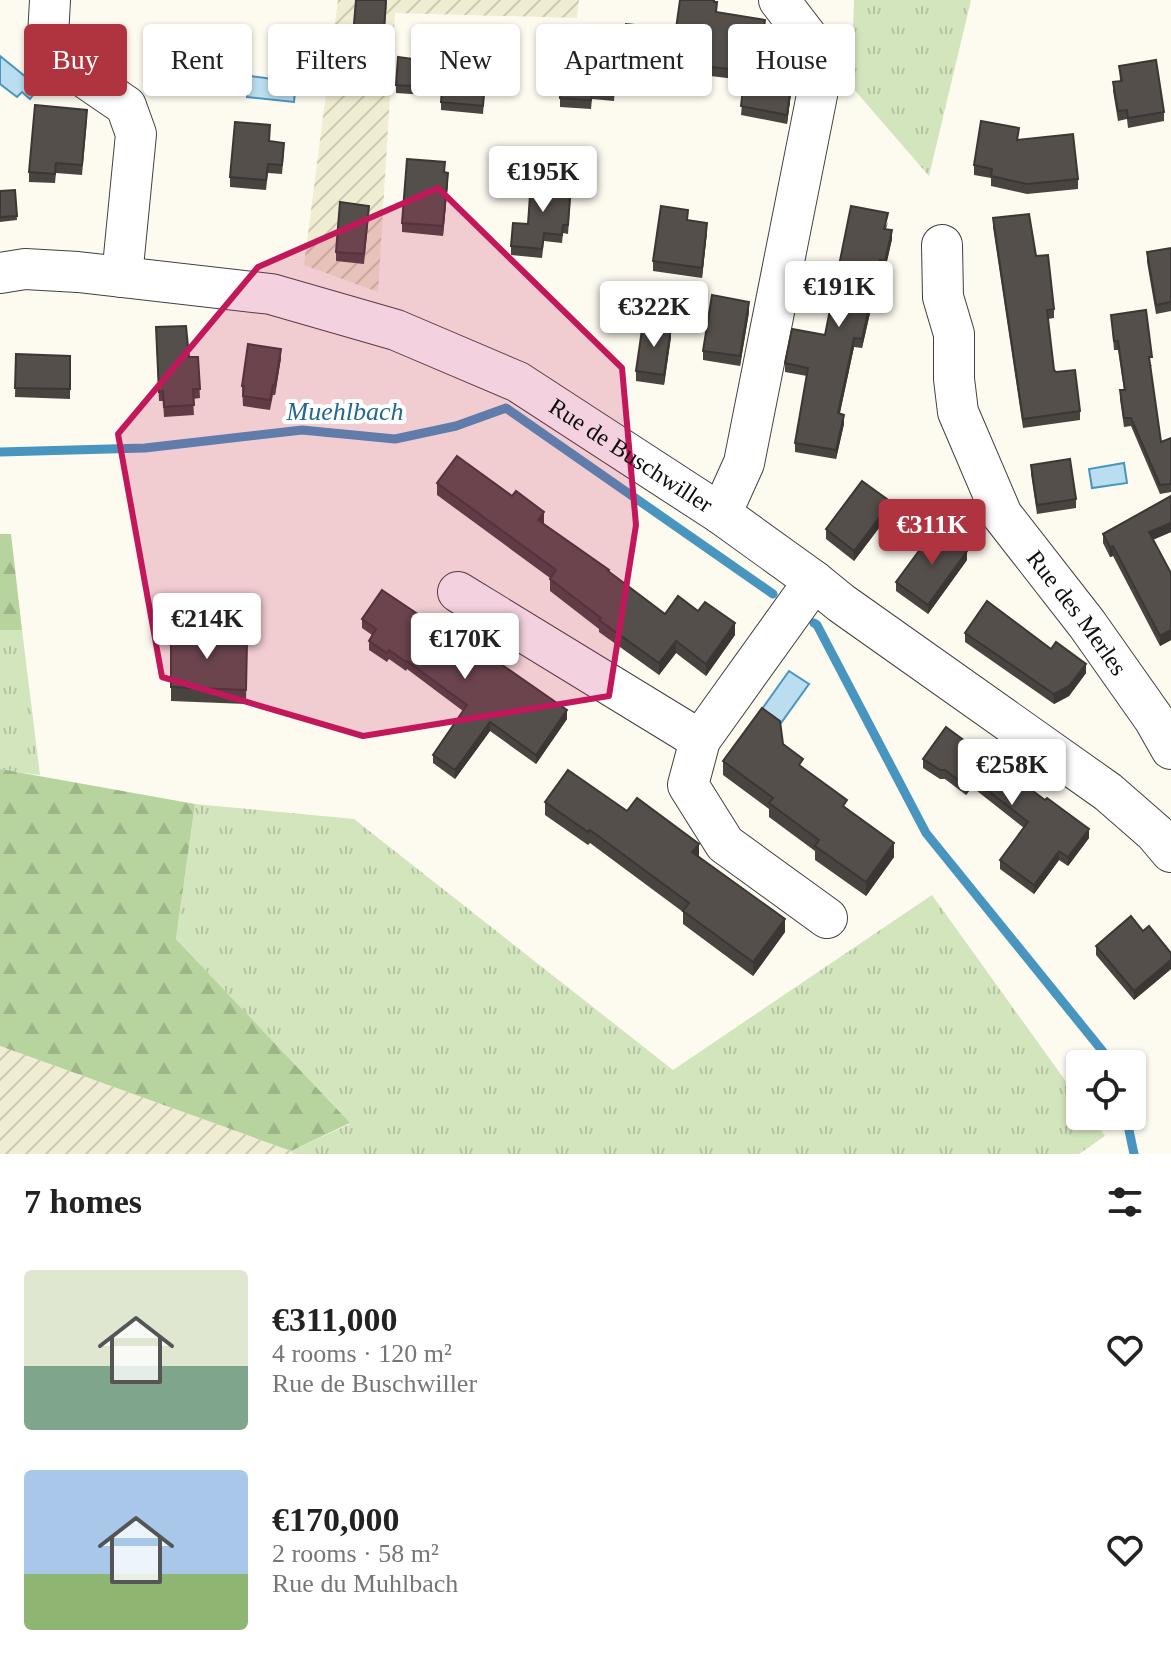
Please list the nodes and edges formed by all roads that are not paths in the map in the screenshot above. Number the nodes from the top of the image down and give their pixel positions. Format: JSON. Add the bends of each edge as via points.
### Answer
{"nodes":[{"id":1,"x":50,"y":0,"type":"edge"},
{"id":2,"x":779,"y":0,"type":"edge"},
{"id":3,"x":942,"y":245,"type":"dead end"},
{"id":4,"x":0,"y":273,"type":"edge"},
{"id":5,"x":122,"y":277,"type":"junction"},
{"id":6,"x":721,"y":514,"type":"junction"},
{"id":7,"x":814,"y":581,"type":"junction"},
{"id":8,"x":458,"y":592,"type":"dead end"},
{"id":9,"x":700,"y":740,"type":"junction"},
{"id":10,"x":1171,"y":749,"type":"edge"},
{"id":11,"x":1166,"y":835,"type":"edge"},
{"id":12,"x":827,"y":918,"type":"dead end"}],
"edges":[{"from":1,"to":5,"type":"street","via":[[48,37],[59,60],[126,106],[136,134]]},
{"from":2,"to":6,"type":"street","via":[[818,51],[820,80],[744,463]]},
{"from":3,"to":10,"type":"street","name":"Rue des Merles","via":[[958,412],[1002,515],[1087,624]]},
{"from":4,"to":5,"type":"street","name":"Rue de Buschwiller","via":[[25,269]]},
{"from":5,"to":6,"type":"street","name":"Rue de Buschwiller","via":[[271,294],[396,330],[518,382]]},
{"from":6,"to":7,"type":"street","name":"Rue de Buschwiller"},
{"from":7,"to":9,"type":"street"},
{"from":7,"to":11,"type":"street","name":"Rue de Buschwiller"},
{"from":8,"to":9,"type":"street"},
{"from":9,"to":12,"type":"street","via":[[688,785],[725,844]]}]}
